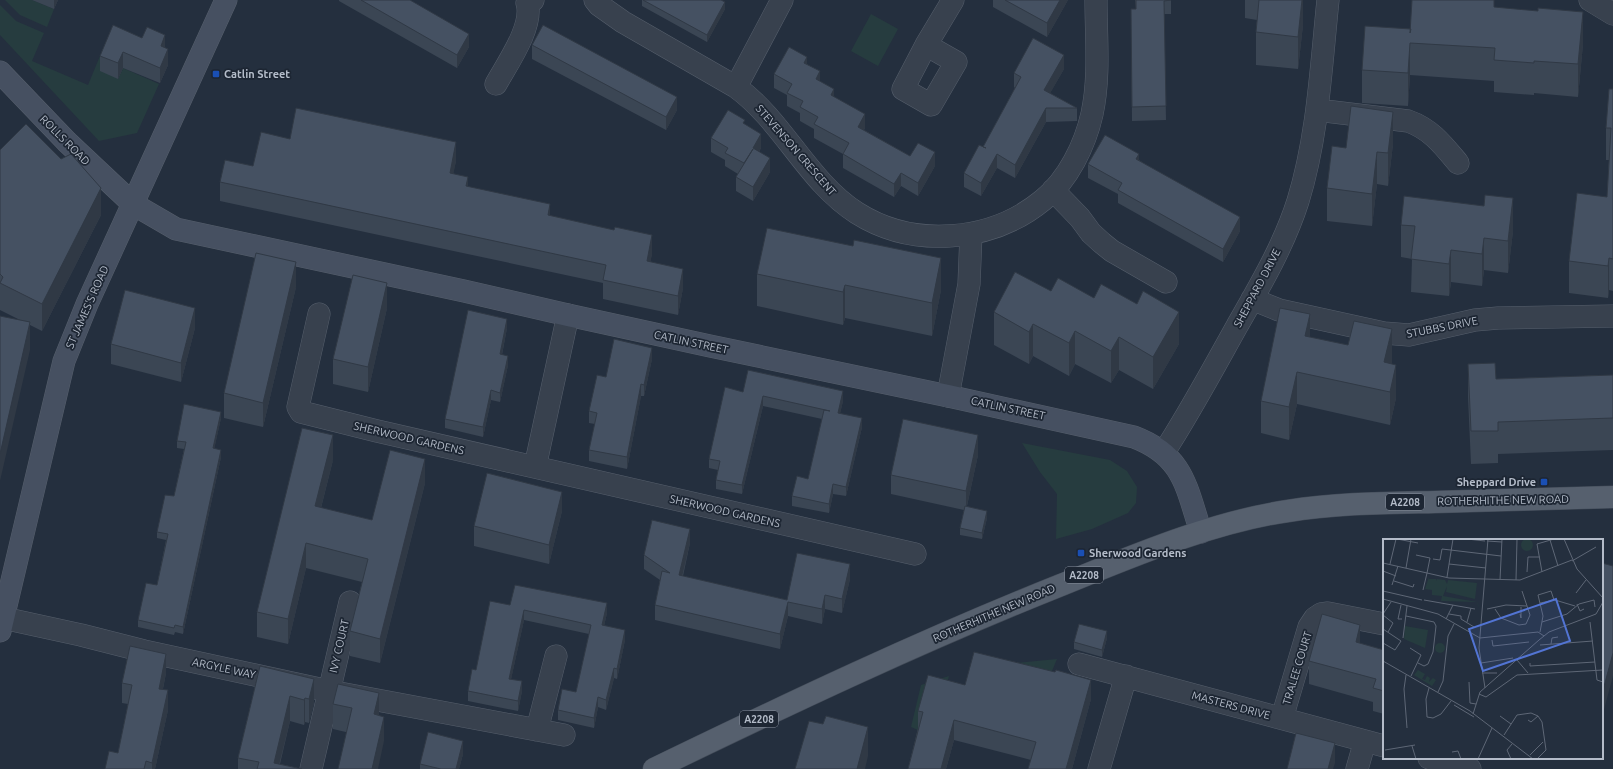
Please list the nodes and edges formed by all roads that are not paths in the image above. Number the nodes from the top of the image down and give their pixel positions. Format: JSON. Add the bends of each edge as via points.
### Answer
{"nodes":[{"id":1,"x":226,"y":0,"type":"edge"},
{"id":2,"x":595,"y":0,"type":"edge"},
{"id":3,"x":782,"y":0,"type":"edge"},
{"id":4,"x":953,"y":0,"type":"edge"},
{"id":5,"x":1096,"y":0,"type":"edge"},
{"id":6,"x":1328,"y":0,"type":"edge"},
{"id":7,"x":1590,"y":0,"type":"edge"},
{"id":8,"x":527,"y":1,"type":"edge"},
{"id":9,"x":1613,"y":14,"type":"edge"},
{"id":10,"x":926,"y":45,"type":"dead end"},
{"id":11,"x":0,"y":72,"type":"edge"},
{"id":12,"x":496,"y":84,"type":"dead end"},
{"id":13,"x":736,"y":87,"type":"junction"},
{"id":14,"x":1317,"y":110,"type":"junction"},
{"id":15,"x":1458,"y":163,"type":"dead end"},
{"id":16,"x":1053,"y":190,"type":"junction"},
{"id":17,"x":134,"y":204,"type":"junction"},
{"id":18,"x":971,"y":234,"type":"junction"},
{"id":19,"x":1166,"y":282,"type":"dead end"},
{"id":20,"x":1252,"y":299,"type":"junction"},
{"id":21,"x":318,"y":314,"type":"dead end"},
{"id":22,"x":568,"y":315,"type":"junction"},
{"id":23,"x":1613,"y":316,"type":"edge"},
{"id":24,"x":948,"y":396,"type":"junction"},
{"id":25,"x":1164,"y":452,"type":"junction"},
{"id":26,"x":535,"y":467,"type":"junction"},
{"id":27,"x":1613,"y":497,"type":"edge"},
{"id":28,"x":1201,"y":532,"type":"junction"},
{"id":29,"x":915,"y":554,"type":"dead end"},
{"id":30,"x":350,"y":602,"type":"dead end"},
{"id":31,"x":1,"y":624,"type":"edge"},
{"id":32,"x":1383,"y":624,"type":"edge"},
{"id":33,"x":556,"y":656,"type":"dead end"},
{"id":34,"x":1079,"y":664,"type":"dead end"},
{"id":35,"x":1126,"y":676,"type":"junction"},
{"id":36,"x":329,"y":691,"type":"junction"},
{"id":37,"x":1282,"y":718,"type":"junction"},
{"id":38,"x":537,"y":730,"type":"junction"},
{"id":39,"x":564,"y":735,"type":"dead end"},
{"id":40,"x":1374,"y":743,"type":"edge"},
{"id":41,"x":1433,"y":759,"type":"edge"},
{"id":42,"x":310,"y":769,"type":"edge"},
{"id":43,"x":654,"y":769,"type":"edge"},
{"id":44,"x":1099,"y":769,"type":"edge"},
{"id":45,"x":1357,"y":769,"type":"edge"},
{"id":46,"x":1470,"y":769,"type":"edge"}],
"edges":[{"from":1,"to":17,"type":"main road","name":"ST JAMES'S ROAD"},
{"from":2,"to":13,"type":"street","name":"STEVENSON CRESCENT","via":[[623,22]]},
{"from":3,"to":13,"type":"street"},
{"from":4,"to":10,"type":"street"},
{"from":5,"to":16,"type":"street","name":"STEVENSON CRESCENT","via":[[1097,65],[1092,115],[1083,142],[1068,171]]},
{"from":6,"to":14,"type":"street","name":"SHEPPARD DRIVE"},
{"from":7,"to":9,"type":"street"},
{"from":8,"to":12,"type":"street","via":[[529,10],[526,27]]},
{"from":11,"to":17,"type":"main road","name":"ROLLS ROAD","via":[[67,142]]},
{"from":13,"to":18,"type":"street","name":"STEVENSON CRESCENT","via":[[765,114],[812,172],[839,200],[856,212],[875,223],[906,233],[942,236]]},
{"from":14,"to":15,"type":"street","via":[[1408,121],[1419,125],[1430,132]]},
{"from":14,"to":20,"type":"street","name":"SHEPPARD DRIVE","via":[[1306,170],[1293,217]]},
{"from":16,"to":18,"type":"street","name":"STEVENSON CRESCENT","via":[[1035,206],[1004,224]]},
{"from":16,"to":19,"type":"street","via":[[1102,243]]},
{"from":17,"to":22,"type":"main road","name":"CATLIN STREET","via":[[181,230]]},
{"from":17,"to":31,"type":"main road","name":"ST JAMES'S ROAD","via":[[87,304],[64,361]]},
{"from":18,"to":24,"type":"street","via":[[969,284]]},
{"from":20,"to":23,"type":"street","name":"STUBBS DRIVE","via":[[1279,310],[1403,335],[1475,320]]},
{"from":20,"to":25,"type":"street","name":"SHEPPARD DRIVE","via":[[1183,423]]},
{"from":21,"to":26,"type":"street","name":"SHERWOOD GARDENS","via":[[298,408],[302,412]]},
{"from":22,"to":24,"type":"main road","name":"CATLIN STREET"},
{"from":22,"to":26,"type":"street"},
{"from":24,"to":25,"type":"main road","name":"CATLIN STREET","via":[[1122,433],[1150,443]]},
{"from":25,"to":28,"type":"main road","name":"CATLIN STREET","via":[[1182,477]]},
{"from":26,"to":29,"type":"street","name":"SHERWOOD GARDENS"},
{"from":27,"to":28,"type":"main road","name":"ROTHERHITHE NEW ROAD","number":"A2208","via":[[1408,502],[1312,508],[1265,515]]},
{"from":28,"to":43,"type":"main road","name":"ROTHERHITHE NEW ROAD","number":"A2208","via":[[1097,569],[987,615],[850,676]]},
{"from":30,"to":36,"type":"street","name":"IVY COURT"},
{"from":31,"to":36,"type":"street","name":"ARGYLE WAY","via":[[81,635]]},
{"from":32,"to":37,"type":"street","name":"TRALEE COURT","via":[[1328,612],[1315,618],[1307,633]]},
{"from":33,"to":38,"type":"street"},
{"from":34,"to":35,"type":"street","name":"MASTERS DRIVE"},
{"from":35,"to":37,"type":"street","name":"MASTERS DRIVE"},
{"from":35,"to":44,"type":"street"},
{"from":36,"to":38,"type":"street","name":"ARGYLE WAY"},
{"from":36,"to":42,"type":"street","name":"IVY COURT"},
{"from":37,"to":40,"type":"street","name":"MASTERS DRIVE"},
{"from":38,"to":39,"type":"street","name":"ARGYLE WAY"},
{"from":40,"to":45,"type":"street"},
{"from":41,"to":46,"type":"street"}]}
